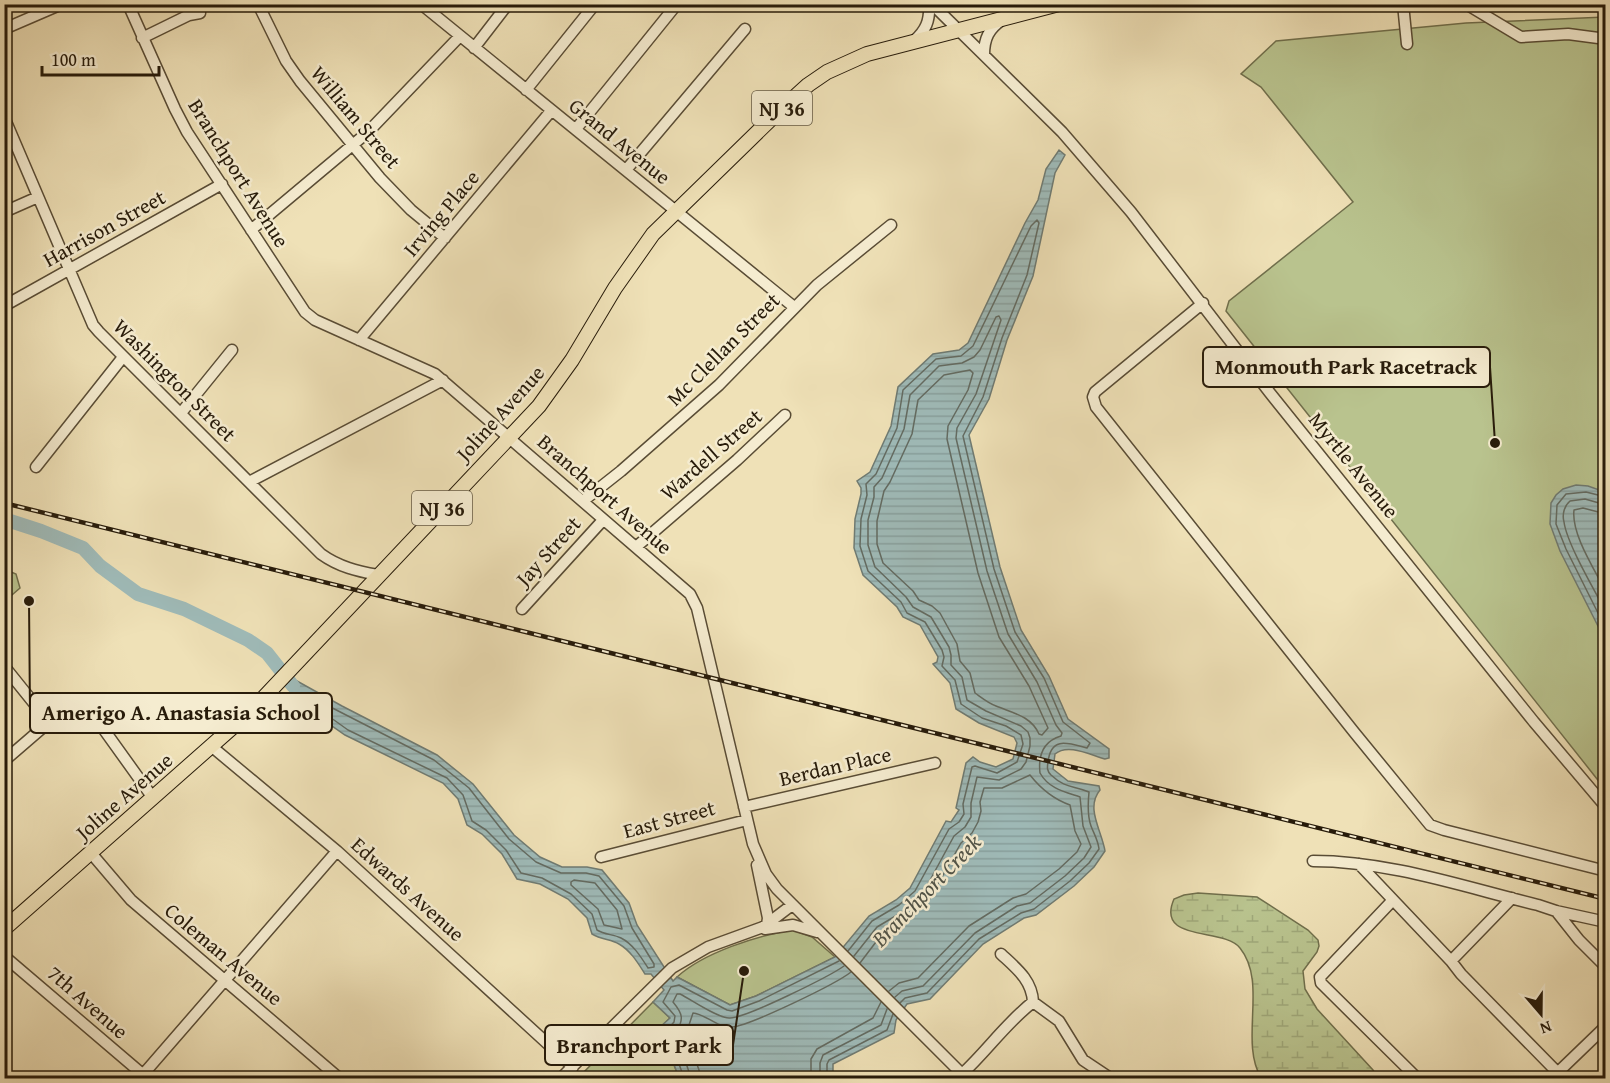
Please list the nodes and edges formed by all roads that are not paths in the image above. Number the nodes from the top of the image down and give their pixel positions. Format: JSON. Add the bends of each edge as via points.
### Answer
{"nodes":[{"id":1,"x":62,"y":4,"type":"edge"},
{"id":2,"x":128,"y":4,"type":"edge"},
{"id":3,"x":258,"y":4,"type":"edge"},
{"id":4,"x":421,"y":4,"type":"edge"},
{"id":5,"x":508,"y":4,"type":"edge"},
{"id":6,"x":595,"y":4,"type":"edge"},
{"id":7,"x":677,"y":4,"type":"edge"},
{"id":8,"x":930,"y":4,"type":"edge"},
{"id":9,"x":1059,"y":4,"type":"edge"},
{"id":10,"x":1403,"y":4,"type":"edge"},
{"id":11,"x":1466,"y":4,"type":"edge"},
{"id":12,"x":200,"y":13,"type":"dead end"},
{"id":13,"x":1004,"y":19,"type":"junction"},
{"id":14,"x":4,"y":29,"type":"edge"},
{"id":15,"x":745,"y":29,"type":"dead end"},
{"id":16,"x":957,"y":31,"type":"junction"},
{"id":17,"x":460,"y":36,"type":"junction"},
{"id":18,"x":142,"y":38,"type":"junction"},
{"id":19,"x":1605,"y":39,"type":"edge"},
{"id":20,"x":912,"y":42,"type":"junction"},
{"id":21,"x":1407,"y":44,"type":"dead end"},
{"id":22,"x":474,"y":48,"type":"junction"},
{"id":23,"x":984,"y":55,"type":"junction"},
{"id":24,"x":526,"y":90,"type":"junction"},
{"id":25,"x":552,"y":111,"type":"junction"},
{"id":26,"x":4,"y":117,"type":"edge"},
{"id":27,"x":576,"y":129,"type":"junction"},
{"id":28,"x":353,"y":145,"type":"junction"},
{"id":29,"x":626,"y":170,"type":"junction"},
{"id":30,"x":222,"y":184,"type":"junction"},
{"id":31,"x":38,"y":197,"type":"junction"},
{"id":32,"x":676,"y":211,"type":"junction"},
{"id":33,"x":4,"y":212,"type":"edge"},
{"id":34,"x":891,"y":225,"type":"dead end"},
{"id":35,"x":251,"y":230,"type":"junction"},
{"id":36,"x":445,"y":238,"type":"junction"},
{"id":37,"x":70,"y":270,"type":"junction"},
{"id":38,"x":1203,"y":303,"type":"junction"},
{"id":39,"x":4,"y":306,"type":"edge"},
{"id":40,"x":794,"y":307,"type":"junction"},
{"id":41,"x":359,"y":340,"type":"junction"},
{"id":42,"x":232,"y":350,"type":"dead end"},
{"id":43,"x":123,"y":357,"type":"junction"},
{"id":44,"x":443,"y":380,"type":"junction"},
{"id":45,"x":181,"y":413,"type":"junction"},
{"id":46,"x":785,"y":415,"type":"dead end"},
{"id":47,"x":509,"y":436,"type":"junction"},
{"id":48,"x":36,"y":467,"type":"dead end"},
{"id":49,"x":249,"y":482,"type":"junction"},
{"id":50,"x":583,"y":501,"type":"junction"},
{"id":51,"x":603,"y":520,"type":"junction"},
{"id":52,"x":636,"y":547,"type":"junction"},
{"id":53,"x":378,"y":575,"type":"junction"},
{"id":54,"x":522,"y":609,"type":"dead end"},
{"id":55,"x":4,"y":666,"type":"edge"},
{"id":56,"x":49,"y":722,"type":"junction"},
{"id":57,"x":211,"y":746,"type":"junction"},
{"id":58,"x":4,"y":761,"type":"edge"},
{"id":59,"x":935,"y":763,"type":"dead end"},
{"id":60,"x":153,"y":798,"type":"junction"},
{"id":61,"x":744,"y":807,"type":"junction"},
{"id":62,"x":1605,"y":807,"type":"edge"},
{"id":63,"x":747,"y":820,"type":"junction"},
{"id":64,"x":753,"y":844,"type":"junction"},
{"id":65,"x":337,"y":851,"type":"junction"},
{"id":66,"x":91,"y":853,"type":"junction"},
{"id":67,"x":600,"y":857,"type":"dead end"},
{"id":68,"x":1313,"y":861,"type":"dead end"},
{"id":69,"x":1359,"y":864,"type":"junction"},
{"id":70,"x":1605,"y":870,"type":"edge"},
{"id":71,"x":1512,"y":898,"type":"junction"},
{"id":72,"x":1392,"y":901,"type":"junction"},
{"id":73,"x":792,"y":905,"type":"junction"},
{"id":74,"x":1556,"y":911,"type":"junction"},
{"id":75,"x":1605,"y":922,"type":"edge"},
{"id":76,"x":767,"y":925,"type":"junction"},
{"id":77,"x":4,"y":929,"type":"edge"},
{"id":78,"x":748,"y":934,"type":"junction"},
{"id":79,"x":828,"y":939,"type":"junction"},
{"id":80,"x":1001,"y":954,"type":"dead end"},
{"id":81,"x":4,"y":956,"type":"edge"},
{"id":82,"x":1450,"y":961,"type":"junction"},
{"id":83,"x":1605,"y":967,"type":"edge"},
{"id":84,"x":225,"y":980,"type":"junction"},
{"id":85,"x":1033,"y":1002,"type":"junction"},
{"id":86,"x":1605,"y":1026,"type":"edge"},
{"id":87,"x":573,"y":1067,"type":"junction"},
{"id":88,"x":964,"y":1076,"type":"edge"},
{"id":89,"x":1555,"y":1076,"type":"edge"},
{"id":90,"x":143,"y":1077,"type":"edge"},
{"id":91,"x":339,"y":1078,"type":"edge"},
{"id":92,"x":561,"y":1078,"type":"edge"},
{"id":93,"x":1110,"y":1078,"type":"edge"},
{"id":94,"x":1417,"y":1078,"type":"edge"}],
"edges":[{"from":1,"to":14,"type":"street"},
{"from":2,"to":18,"type":"street","name":"Branchport Avenue"},
{"from":3,"to":28,"type":"street","name":"William Street","via":[[291,68]]},
{"from":4,"to":17,"type":"street","name":"Grand Avenue"},
{"from":5,"to":22,"type":"street"},
{"from":6,"to":24,"type":"street"},
{"from":7,"to":27,"type":"street"},
{"from":8,"to":16,"type":"street","name":"Myrtle Avenue"},
{"from":8,"to":20,"type":"street","via":[[926,27]]},
{"from":9,"to":13,"type":"main road","name":"Joline Avenue","number":"NJ 36"},
{"from":10,"to":21,"type":"street"},
{"from":11,"to":19,"type":"street","via":[[1521,37],[1568,34]]},
{"from":12,"to":18,"type":"street"},
{"from":13,"to":16,"type":"main road","name":"Joline Avenue","number":"NJ 36"},
{"from":13,"to":23,"type":"street","via":[[987,35]]},
{"from":15,"to":29,"type":"street"},
{"from":16,"to":20,"type":"main road","name":"Joline Avenue","number":"NJ 36"},
{"from":16,"to":23,"type":"street","name":"Myrtle Avenue"},
{"from":17,"to":22,"type":"street","name":"Grand Avenue"},
{"from":17,"to":28,"type":"street"},
{"from":18,"to":30,"type":"street","name":"Branchport Avenue","via":[[174,109]]},
{"from":20,"to":32,"type":"main road","name":"Joline Avenue","number":"NJ 36","via":[[849,61],[808,85]]},
{"from":22,"to":24,"type":"street","name":"Grand Avenue"},
{"from":23,"to":38,"type":"street","name":"Myrtle Avenue","via":[[1071,141]]},
{"from":24,"to":25,"type":"street","name":"Grand Avenue"},
{"from":25,"to":27,"type":"street","name":"Grand Avenue"},
{"from":25,"to":36,"type":"street","name":"Irving Place"},
{"from":26,"to":31,"type":"street","name":"Washington Street"},
{"from":27,"to":29,"type":"street","name":"Grand Avenue"},
{"from":28,"to":35,"type":"street"},
{"from":28,"to":36,"type":"street","name":"William Street","via":[[411,210]]},
{"from":29,"to":32,"type":"street","name":"Grand Avenue"},
{"from":30,"to":35,"type":"street","name":"Branchport Avenue"},
{"from":30,"to":37,"type":"street","name":"Harrison Street"},
{"from":31,"to":33,"type":"street"},
{"from":31,"to":37,"type":"street","name":"Washington Street"},
{"from":32,"to":40,"type":"street","name":"Grand Avenue"},
{"from":32,"to":47,"type":"main road","name":"Joline Avenue","number":"NJ 36","via":[[629,265],[558,382]]},
{"from":34,"to":40,"type":"street","name":"Mc Clellan Street"},
{"from":35,"to":41,"type":"street","name":"Branchport Avenue","via":[[305,312]]},
{"from":36,"to":41,"type":"street","name":"Irving Place"},
{"from":37,"to":39,"type":"street","name":"Harrison Street"},
{"from":37,"to":43,"type":"street","name":"Washington Street","via":[[93,325]]},
{"from":38,"to":62,"type":"street","name":"Myrtle Avenue","via":[[1270,393]]},
{"from":38,"to":70,"type":"street","via":[[1095,392],[1096,407],[1430,825]]},
{"from":40,"to":50,"type":"street","name":"Mc Clellan Street","via":[[719,385]]},
{"from":41,"to":44,"type":"street","name":"Branchport Avenue"},
{"from":42,"to":45,"type":"street"},
{"from":43,"to":45,"type":"street","name":"Washington Street"},
{"from":43,"to":48,"type":"street"},
{"from":44,"to":47,"type":"street","name":"Branchport Avenue"},
{"from":44,"to":49,"type":"street"},
{"from":45,"to":49,"type":"street","name":"Washington Street"},
{"from":46,"to":52,"type":"street","name":"Wardell Street"},
{"from":47,"to":50,"type":"street","name":"Branchport Avenue"},
{"from":47,"to":53,"type":"main road","name":"Joline Avenue","number":"NJ 36"},
{"from":49,"to":53,"type":"street","name":"Washington Street","via":[[332,562]]},
{"from":50,"to":51,"type":"street","name":"Branchport Avenue"},
{"from":51,"to":52,"type":"street","name":"Branchport Avenue"},
{"from":51,"to":54,"type":"street","name":"Jay Street"},
{"from":52,"to":61,"type":"street","name":"Branchport Avenue","via":[[694,600]]},
{"from":53,"to":57,"type":"main road","name":"Joline Avenue","number":"NJ 36","via":[[252,710]]},
{"from":55,"to":56,"type":"street"},
{"from":56,"to":58,"type":"street"},
{"from":56,"to":60,"type":"street","via":[[70,704],[85,704]]},
{"from":57,"to":60,"type":"main road","name":"Joline Avenue","number":"NJ 36"},
{"from":57,"to":65,"type":"street","name":"Edwards Avenue"},
{"from":59,"to":61,"type":"street","name":"Berdan Place"},
{"from":60,"to":66,"type":"main road","name":"Joline Avenue","number":"NJ 36"},
{"from":61,"to":63,"type":"street","name":"Branchport Avenue"},
{"from":63,"to":64,"type":"street","name":"Branchport Avenue"},
{"from":63,"to":67,"type":"street","name":"East Street"},
{"from":64,"to":73,"type":"street","name":"Branchport Avenue","via":[[766,873]]},
{"from":64,"to":76,"type":"street"},
{"from":65,"to":84,"type":"street"},
{"from":65,"to":87,"type":"street","name":"Edwards Avenue"},
{"from":66,"to":77,"type":"main road","name":"Joline Avenue","number":"NJ 36"},
{"from":66,"to":84,"type":"street","name":"Coleman Avenue","via":[[131,900]]},
{"from":68,"to":69,"type":"street"},
{"from":69,"to":71,"type":"street"},
{"from":69,"to":72,"type":"street"},
{"from":71,"to":74,"type":"street"},
{"from":71,"to":82,"type":"street"},
{"from":72,"to":82,"type":"street"},
{"from":72,"to":94,"type":"street","via":[[1320,977],[1321,984]]},
{"from":73,"to":76,"type":"street"},
{"from":73,"to":79,"type":"street","name":"Branchport Avenue"},
{"from":74,"to":75,"type":"street"},
{"from":74,"to":83,"type":"street"},
{"from":76,"to":78,"type":"street"},
{"from":78,"to":79,"type":"street","via":[[793,925]]},
{"from":78,"to":87,"type":"street","via":[[699,951],[670,970]]},
{"from":79,"to":88,"type":"street","name":"Branchport Avenue"},
{"from":80,"to":85,"type":"street","via":[[1025,977]]},
{"from":81,"to":90,"type":"street","name":"7th Avenue"},
{"from":82,"to":89,"type":"street"},
{"from":84,"to":90,"type":"street"},
{"from":84,"to":91,"type":"street","name":"Coleman Avenue"},
{"from":85,"to":88,"type":"street","via":[[1010,1022]]},
{"from":85,"to":93,"type":"street","via":[[1059,1021],[1083,1060]]},
{"from":86,"to":89,"type":"street"},
{"from":87,"to":92,"type":"street"}]}
